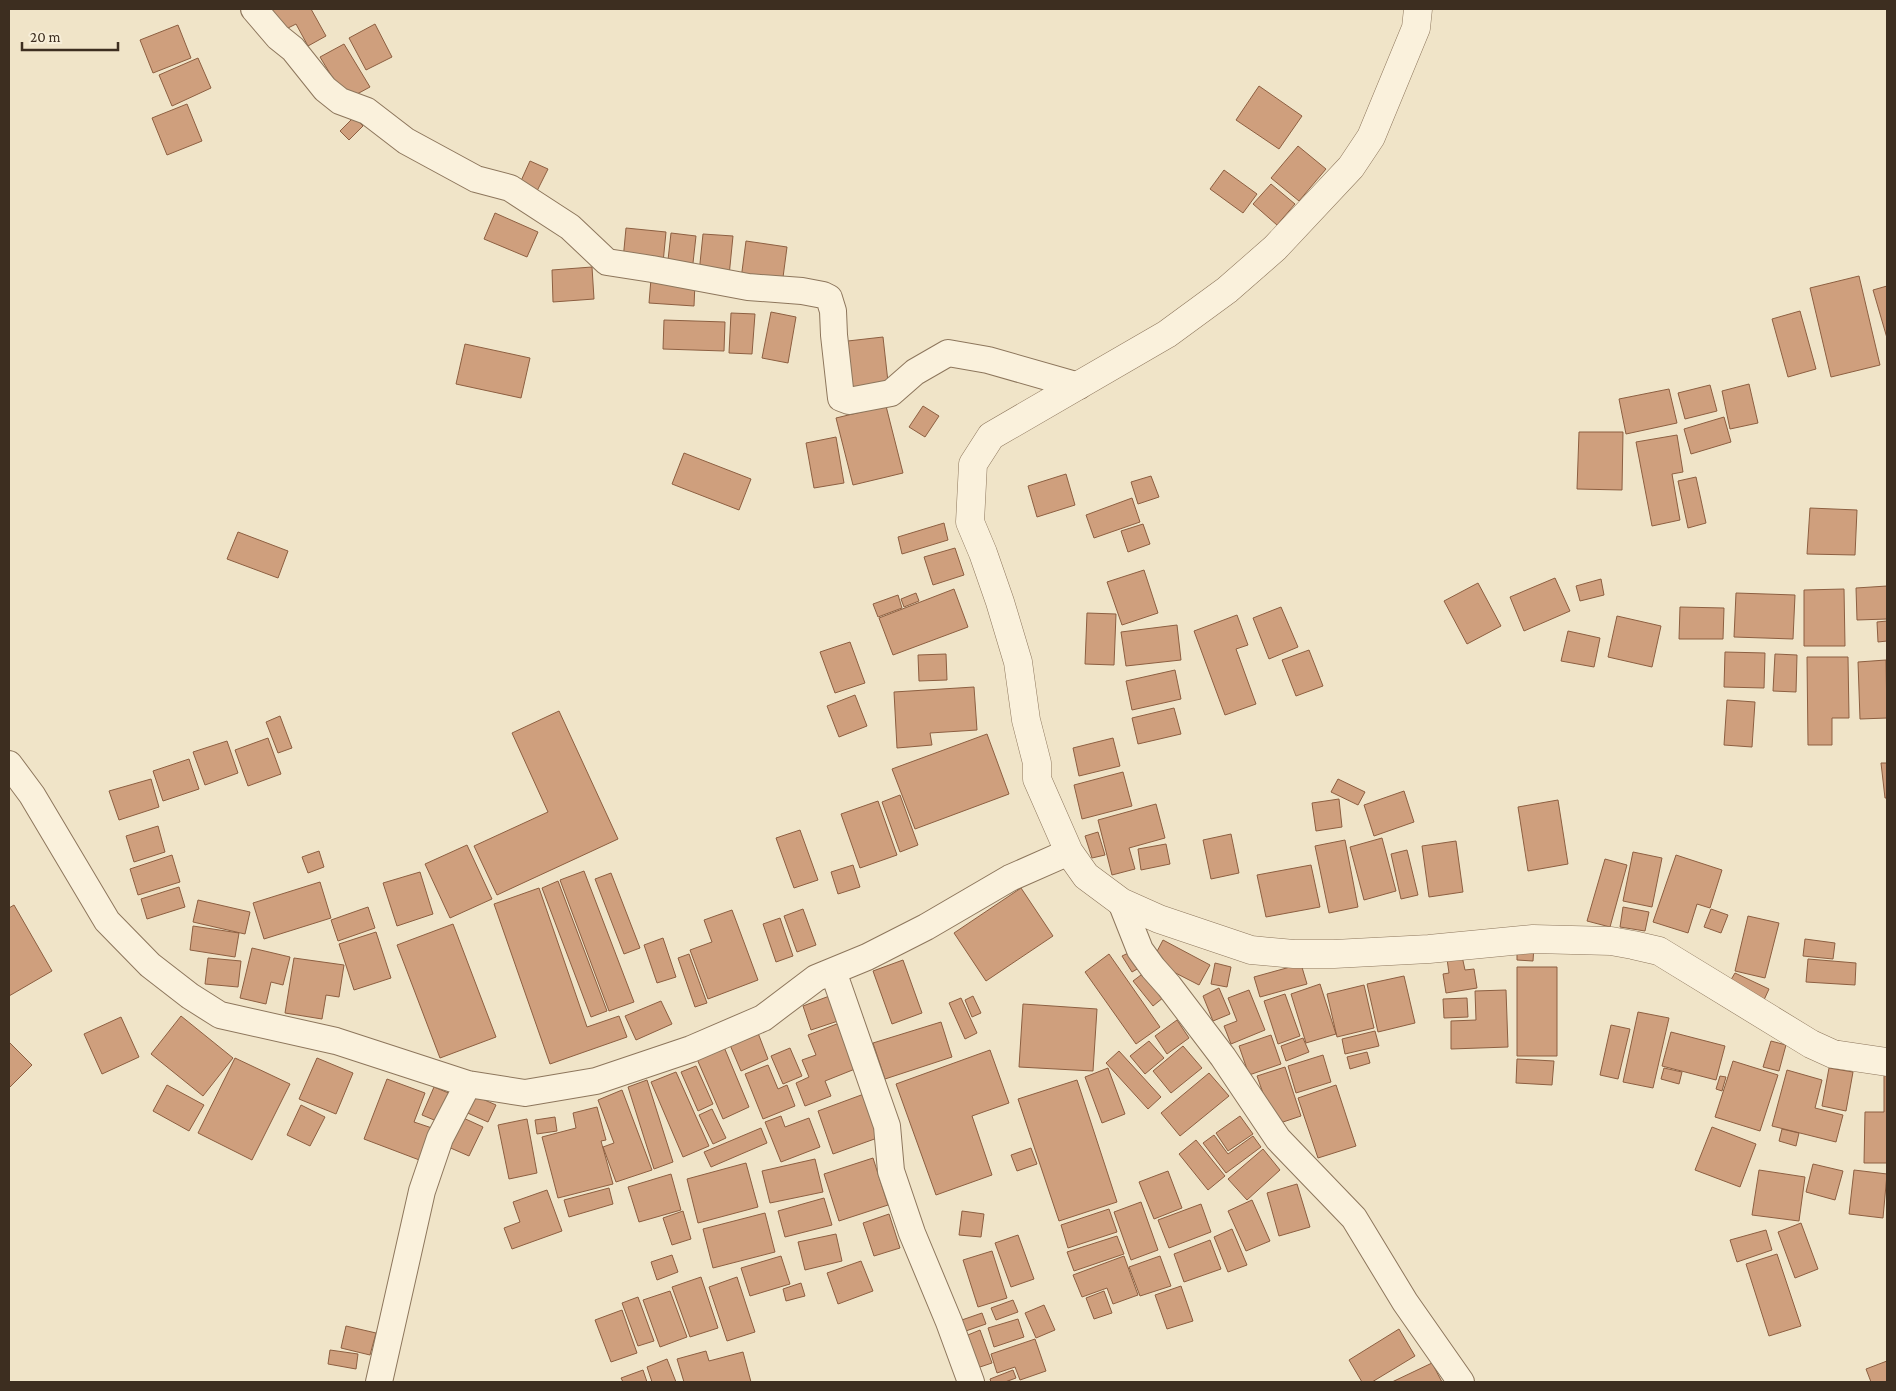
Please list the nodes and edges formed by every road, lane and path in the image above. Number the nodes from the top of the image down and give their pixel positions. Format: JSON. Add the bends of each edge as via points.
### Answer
{"nodes":[{"id":1,"x":254,"y":9,"type":"edge"},
{"id":2,"x":1418,"y":9,"type":"edge"},
{"id":3,"x":1079,"y":386,"type":"junction"},
{"id":4,"x":9,"y":764,"type":"edge"},
{"id":5,"x":1069,"y":852,"type":"junction"},
{"id":6,"x":1121,"y":902,"type":"junction"},
{"id":7,"x":833,"y":971,"type":"junction"},
{"id":8,"x":1887,"y":1062,"type":"edge"},
{"id":9,"x":468,"y":1084,"type":"junction"},
{"id":10,"x":379,"y":1382,"type":"edge"},
{"id":11,"x":971,"y":1382,"type":"edge"},
{"id":12,"x":1461,"y":1382,"type":"edge"}],
"edges":[{"from":1,"to":3,"type":"street","via":[[293,49],[325,89],[340,101],[367,111],[406,141],[476,179],[510,188],[570,227],[607,262],[829,298],[843,400],[891,394],[915,372],[948,353],[988,360]]},
{"from":2,"to":3,"type":"street","via":[[1416,28],[1371,137],[1351,167],[1274,248],[1227,290],[1167,334]]},
{"from":3,"to":5,"type":"street","via":[[991,436],[973,464],[970,522],[984,553],[1018,662],[1026,720],[1037,763],[1037,779]]},
{"from":4,"to":9,"type":"street","via":[[32,795],[107,921],[150,965],[190,996],[220,1015],[336,1042]]},
{"from":5,"to":6,"type":"street","via":[[1086,876]]},
{"from":5,"to":7,"type":"street","via":[[1010,878],[926,927]]},
{"from":6,"to":8,"type":"street","via":[[1159,919],[1252,950],[1294,954],[1420,949],[1533,939],[1611,941],[1633,945],[1658,951],[1833,1054]]},
{"from":6,"to":12,"type":"street","via":[[1140,950],[1223,1057],[1278,1139],[1354,1218],[1405,1302]]},
{"from":7,"to":9,"type":"street","via":[[816,978],[763,1018],[691,1049],[596,1081],[525,1093]]},
{"from":7,"to":11,"type":"street","via":[[887,1126],[891,1171]]},
{"from":9,"to":10,"type":"street","via":[[440,1138],[422,1191]]}]}
